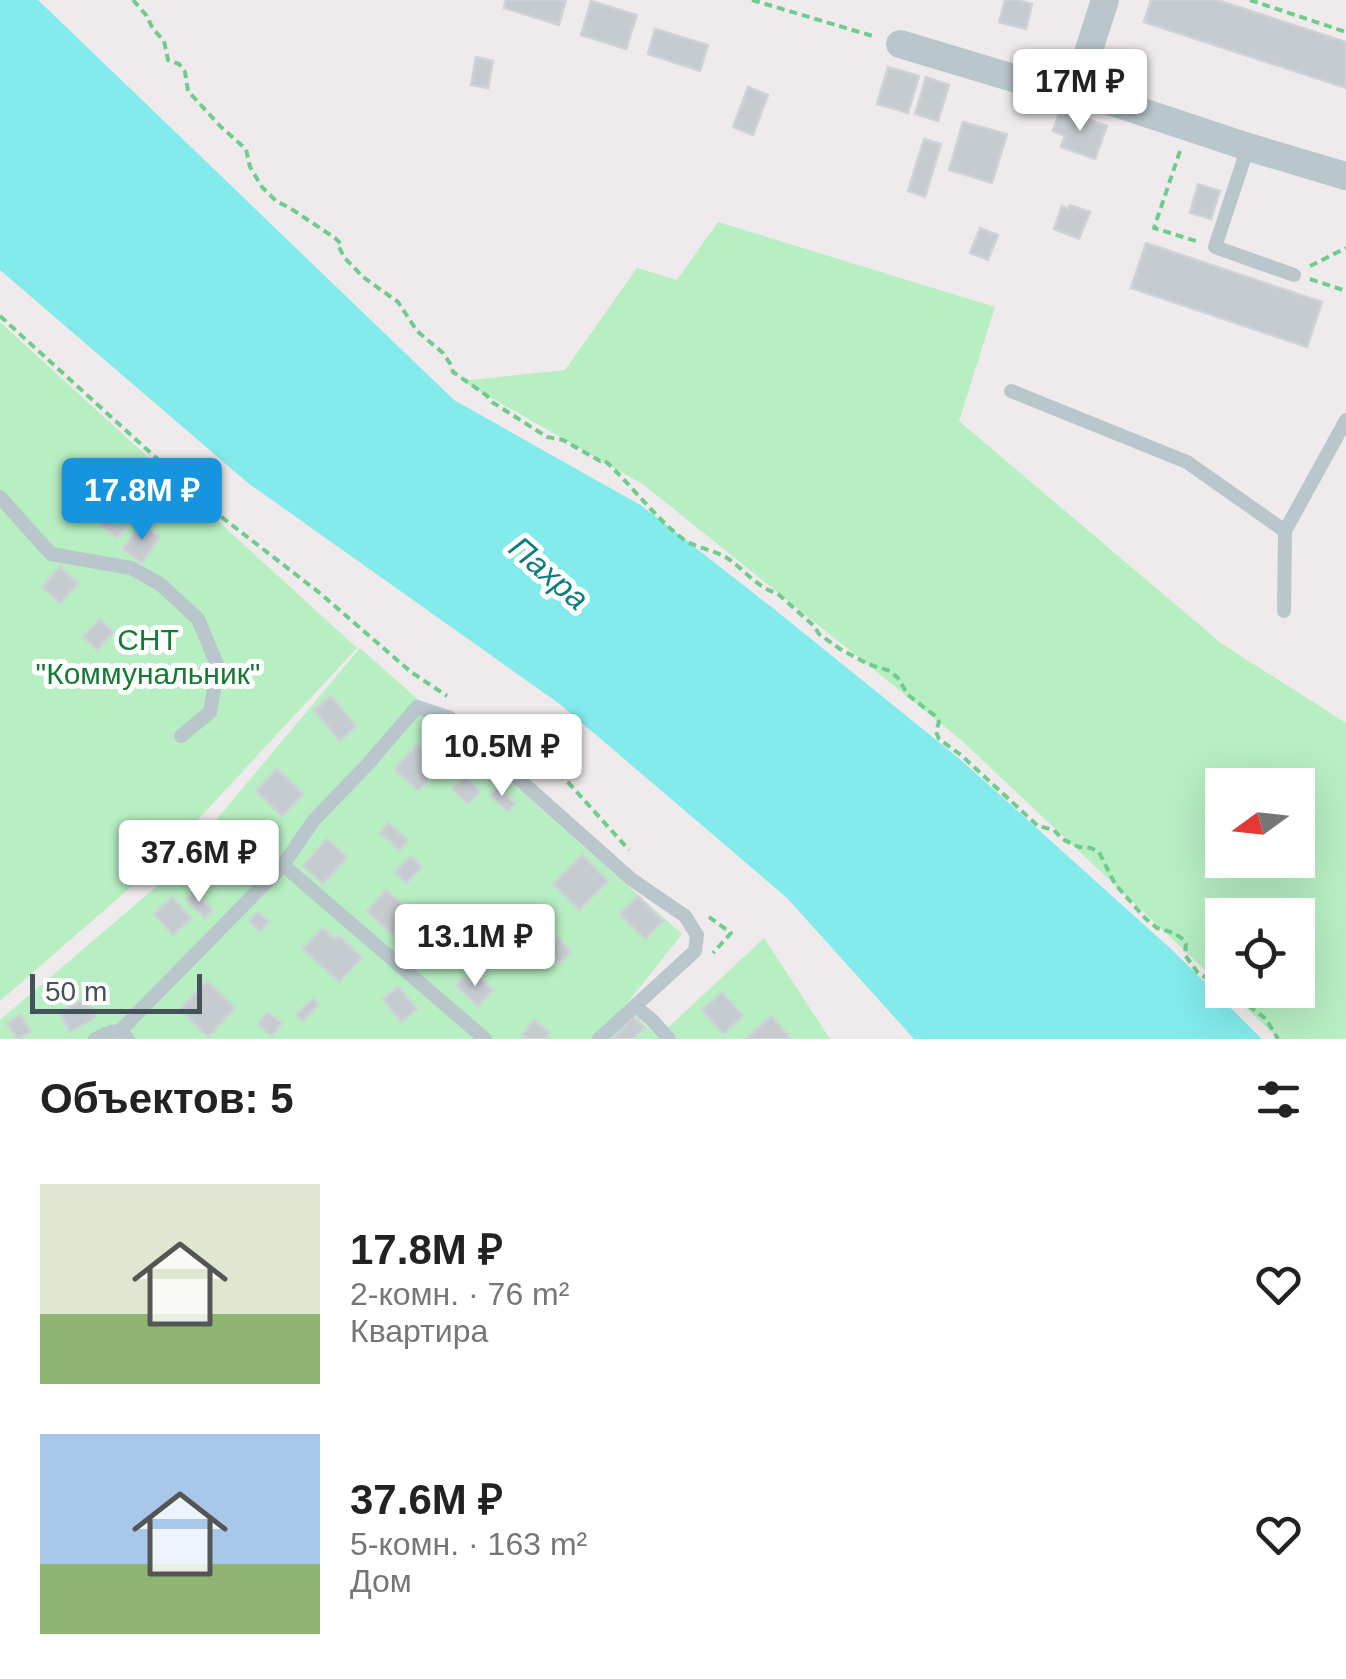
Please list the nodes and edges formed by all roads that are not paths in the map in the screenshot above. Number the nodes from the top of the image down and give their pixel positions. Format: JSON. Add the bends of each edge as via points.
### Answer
{"nodes":[{"id":1,"x":1105,"y":0,"type":"edge"},
{"id":2,"x":900,"y":44,"type":"road end"},
{"id":3,"x":1076,"y":90,"type":"junction"},
{"id":4,"x":1248,"y":147,"type":"junction"},
{"id":5,"x":1346,"y":176,"type":"edge"},
{"id":6,"x":1294,"y":274,"type":"road end"},
{"id":7,"x":1012,"y":391,"type":"dead end"},
{"id":8,"x":1346,"y":420,"type":"edge"},
{"id":9,"x":0,"y":497,"type":"edge"},
{"id":10,"x":1285,"y":531,"type":"junction"},
{"id":11,"x":1284,"y":610,"type":"dead end"},
{"id":12,"x":181,"y":736,"type":"dead end"},
{"id":13,"x":282,"y":865,"type":"junction"},
{"id":14,"x":642,"y":1012,"type":"dead end"},
{"id":15,"x":124,"y":1035,"type":"edge"},
{"id":16,"x":96,"y":1039,"type":"edge"},
{"id":17,"x":485,"y":1039,"type":"edge"},
{"id":18,"x":599,"y":1039,"type":"edge"},
{"id":19,"x":669,"y":1039,"type":"edge"}],
"edges":[{"from":1,"to":3,"type":"street"},
{"from":2,"to":3,"type":"street","via":[[1043,87]]},
{"from":3,"to":4,"type":"street"},
{"from":4,"to":5,"type":"street"},
{"from":4,"to":6,"type":"lane","via":[[1214,247]]},
{"from":7,"to":10,"type":"lane","via":[[1186,462]]},
{"from":8,"to":10,"type":"lane"},
{"from":9,"to":12,"type":"lane","via":[[51,554],[131,568],[198,619],[218,667],[210,712]]},
{"from":10,"to":11,"type":"lane"},
{"from":13,"to":15,"type":"lane"},
{"from":13,"to":17,"type":"lane"},
{"from":13,"to":18,"type":"lane","via":[[416,707],[450,718],[631,879],[685,916],[696,936],[695,951]]},
{"from":14,"to":19,"type":"lane"},
{"from":15,"to":16,"type":"lane"}]}
